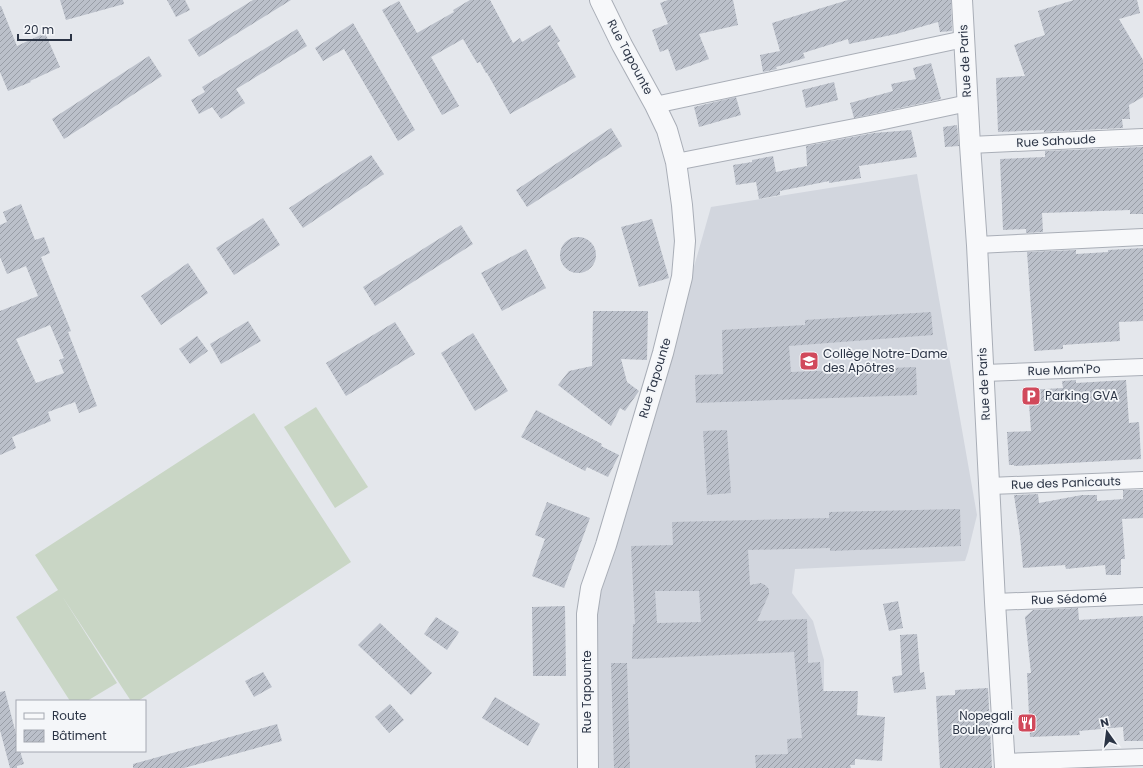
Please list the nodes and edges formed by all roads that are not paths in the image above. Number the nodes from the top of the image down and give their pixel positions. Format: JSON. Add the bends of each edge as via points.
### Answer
{"nodes":[{"id":1,"x":600,"y":0,"type":"edge"},
{"id":2,"x":962,"y":0,"type":"edge"},
{"id":3,"x":964,"y":39,"type":"junction"},
{"id":4,"x":968,"y":103,"type":"junction"},
{"id":5,"x":655,"y":105,"type":"junction"},
{"id":6,"x":1143,"y":136,"type":"edge"},
{"id":7,"x":970,"y":145,"type":"junction"},
{"id":8,"x":676,"y":162,"type":"junction"},
{"id":9,"x":1143,"y":238,"type":"edge"},
{"id":10,"x":977,"y":245,"type":"junction"},
{"id":11,"x":1143,"y":367,"type":"edge"},
{"id":12,"x":984,"y":374,"type":"junction"},
{"id":13,"x":1143,"y":480,"type":"edge"},
{"id":14,"x":989,"y":486,"type":"junction"},
{"id":15,"x":1143,"y":596,"type":"edge"},
{"id":16,"x":995,"y":602,"type":"junction"},
{"id":17,"x":1143,"y":757,"type":"edge"},
{"id":18,"x":1005,"y":765,"type":"edge"},
{"id":19,"x":588,"y":768,"type":"edge"}],
"edges":[{"from":1,"to":5,"type":"street","name":"Rue Tapounte"},
{"from":2,"to":3,"type":"street","name":"Rue de Paris"},
{"from":3,"to":4,"type":"street","name":"Rue de Paris"},
{"from":3,"to":5,"type":"street"},
{"from":4,"to":7,"type":"street","name":"Rue de Paris"},
{"from":4,"to":8,"type":"street"},
{"from":5,"to":8,"type":"street","name":"Rue Tapounte","via":[[667,130]]},
{"from":6,"to":7,"type":"street","name":"Rue Sahoude"},
{"from":7,"to":10,"type":"street","name":"Rue de Paris"},
{"from":8,"to":19,"type":"street","name":"Rue Tapounte","via":[[685,241],[682,277],[663,353],[591,588],[587,614]]},
{"from":9,"to":10,"type":"street"},
{"from":10,"to":12,"type":"street","name":"Rue de Paris"},
{"from":11,"to":12,"type":"street","name":"Rue Mam'Po"},
{"from":12,"to":14,"type":"street","name":"Rue de Paris"},
{"from":13,"to":14,"type":"street","name":"Rue des Panicauts"},
{"from":14,"to":16,"type":"street","name":"Rue de Paris"},
{"from":15,"to":16,"type":"street","name":"Rue Sédomé"},
{"from":16,"to":18,"type":"street","name":"Rue de Paris"},
{"from":17,"to":18,"type":"street"}]}
